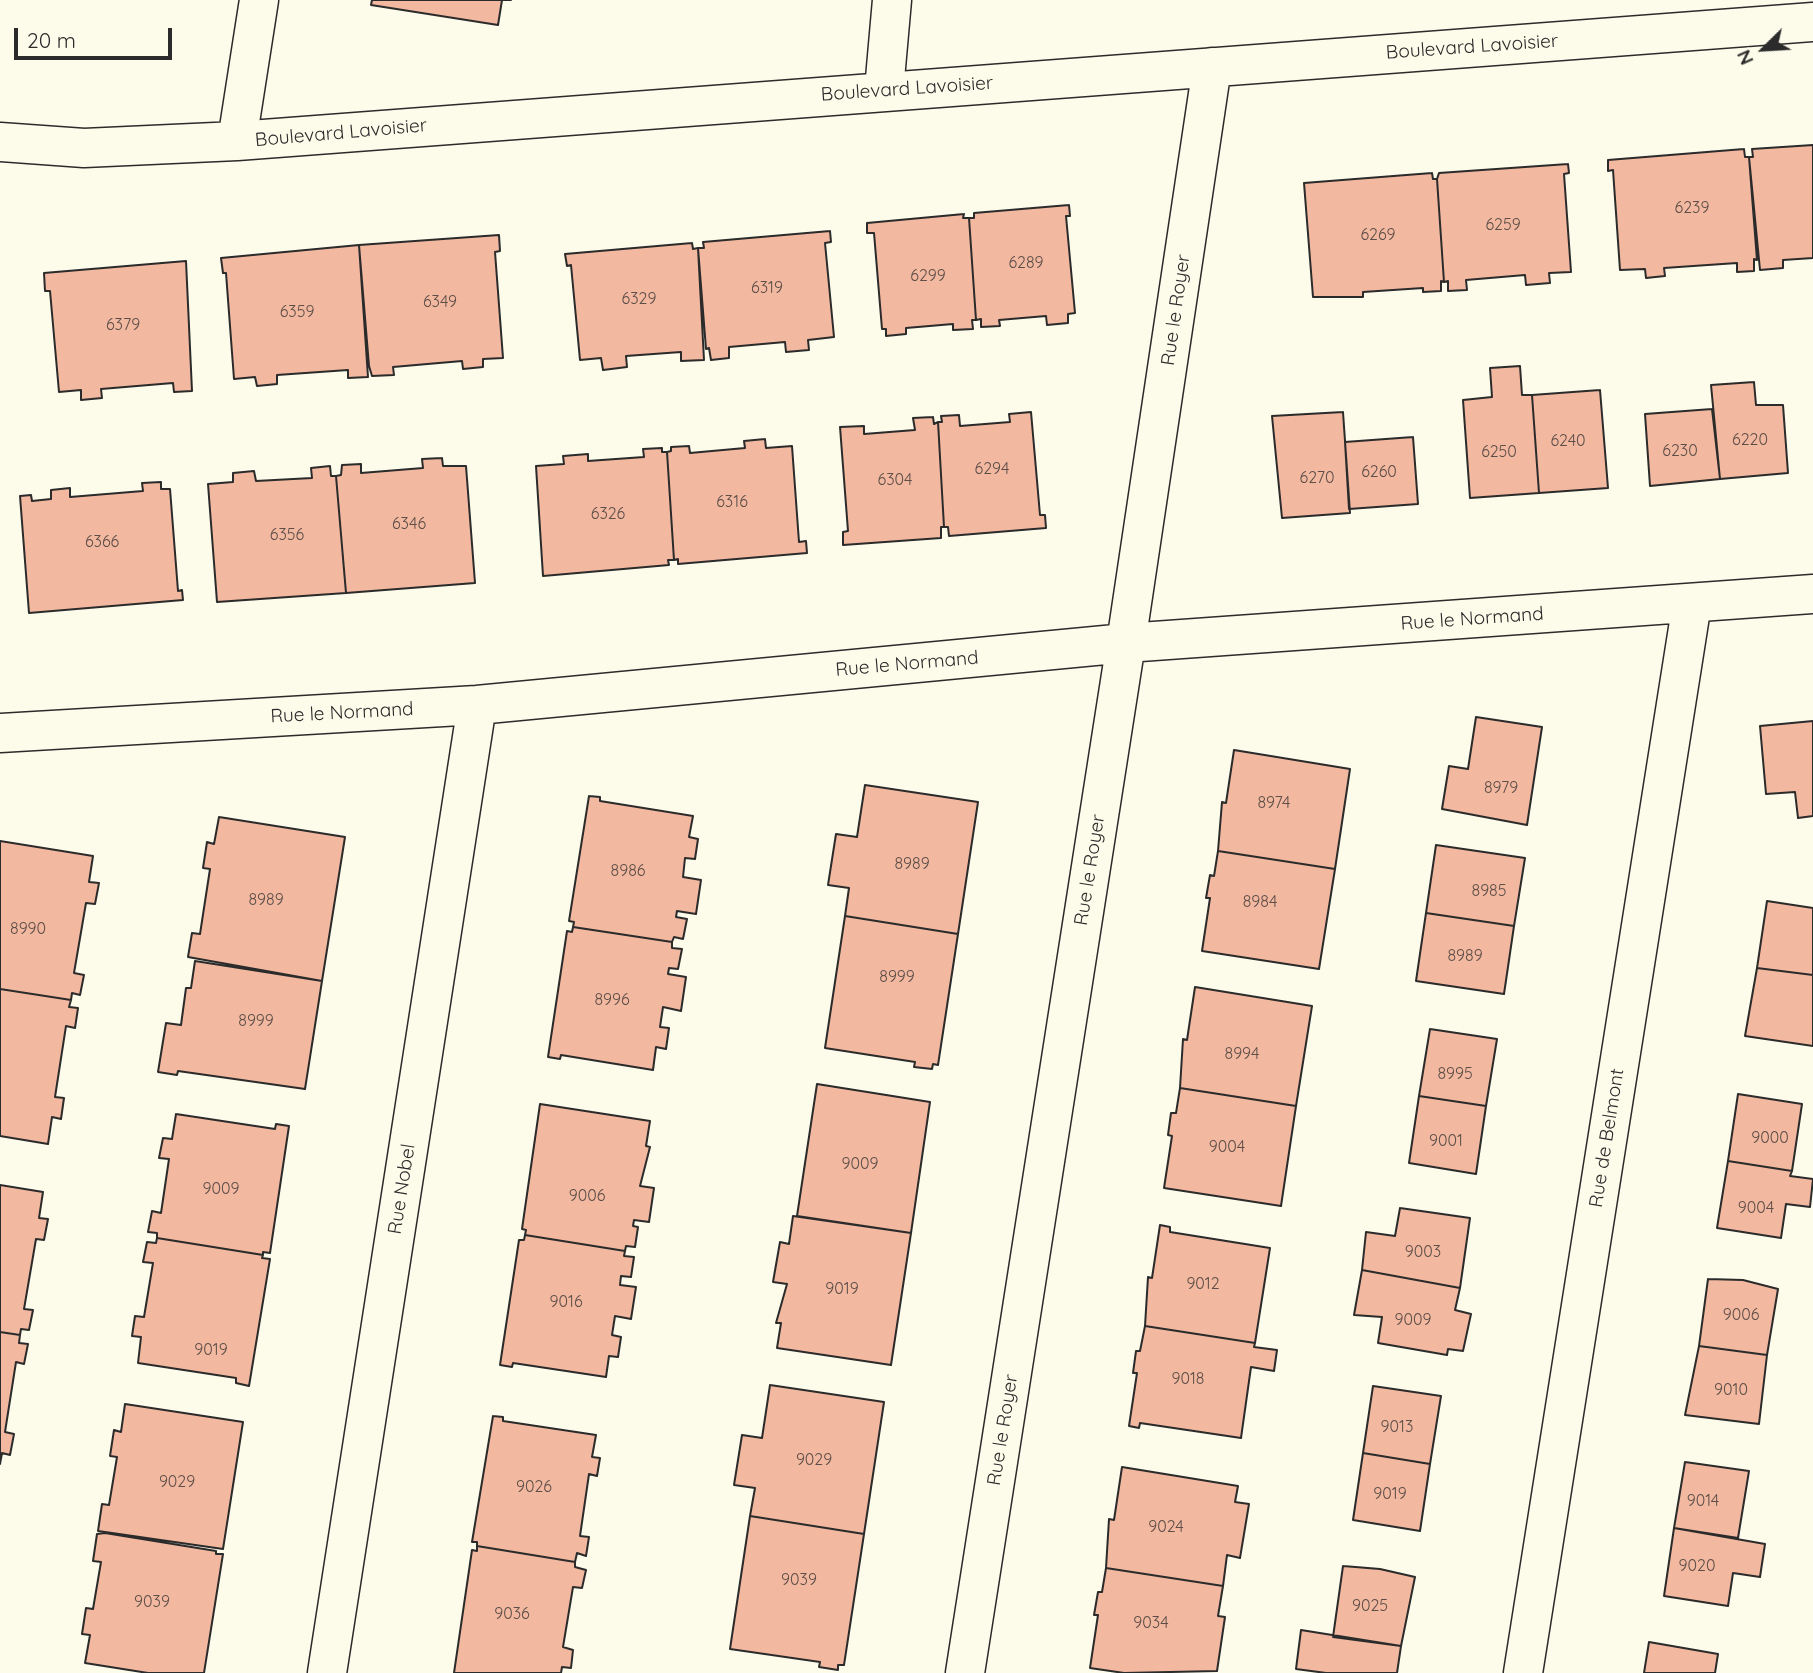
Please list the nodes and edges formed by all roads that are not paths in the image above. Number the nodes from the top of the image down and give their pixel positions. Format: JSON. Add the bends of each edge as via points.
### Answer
{"nodes":[{"id":1,"x":259,"y":0,"type":"edge"},
{"id":2,"x":892,"y":0,"type":"edge"},
{"id":3,"x":1813,"y":22,"type":"edge"},
{"id":4,"x":1212,"y":67,"type":"junction"},
{"id":5,"x":884,"y":90,"type":"junction"},
{"id":6,"x":237,"y":141,"type":"junction"},
{"id":7,"x":0,"y":142,"type":"edge"},
{"id":8,"x":1813,"y":594,"type":"edge"},
{"id":9,"x":1692,"y":603,"type":"junction"},
{"id":10,"x":1126,"y":643,"type":"junction"},
{"id":11,"x":477,"y":705,"type":"junction"},
{"id":12,"x":0,"y":733,"type":"edge"},
{"id":13,"x":327,"y":1673,"type":"edge"},
{"id":14,"x":965,"y":1673,"type":"edge"},
{"id":15,"x":1523,"y":1673,"type":"edge"}],
"edges":[{"from":1,"to":6,"type":"street"},
{"from":2,"to":5,"type":"street"},
{"from":3,"to":4,"type":"street","name":"Boulevard Lavoisier"},
{"from":4,"to":5,"type":"street","name":"Boulevard Lavoisier"},
{"from":4,"to":10,"type":"street","name":"Rue le Royer"},
{"from":5,"to":6,"type":"street","name":"Boulevard Lavoisier"},
{"from":6,"to":7,"type":"street","name":"Boulevard Lavoisier","via":[[84,148]]},
{"from":8,"to":9,"type":"street","name":"Rue le Normand"},
{"from":9,"to":10,"type":"street","name":"Rue le Normand"},
{"from":9,"to":15,"type":"street","name":"Rue de Belmont"},
{"from":10,"to":11,"type":"street","name":"Rue le Normand"},
{"from":10,"to":14,"type":"street","name":"Rue le Royer"},
{"from":11,"to":12,"type":"street","name":"Rue le Normand"},
{"from":11,"to":13,"type":"street","name":"Rue Nobel"}]}
